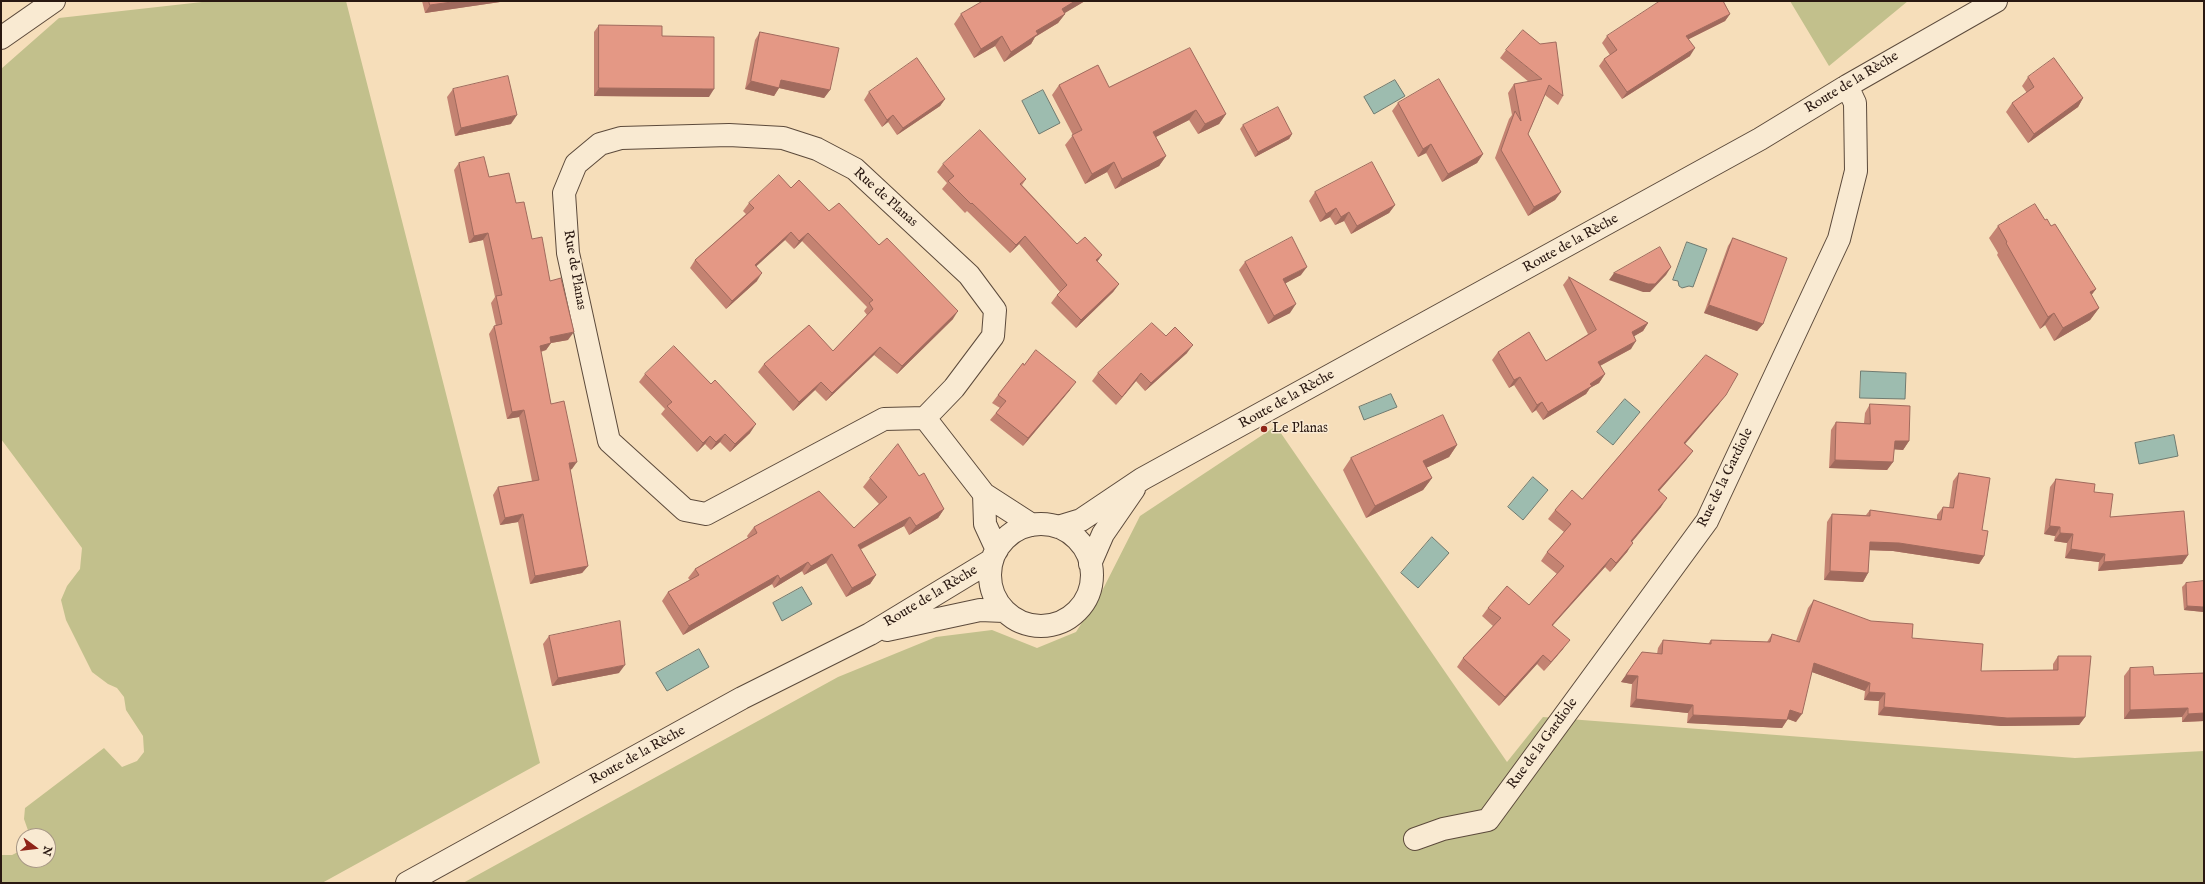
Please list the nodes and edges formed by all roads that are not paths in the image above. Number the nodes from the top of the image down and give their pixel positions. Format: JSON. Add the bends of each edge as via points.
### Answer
{"nodes":[{"id":1,"x":54,"y":1,"type":"edge"},
{"id":2,"x":1996,"y":1,"type":"edge"},
{"id":3,"x":1,"y":38,"type":"edge"},
{"id":4,"x":1847,"y":86,"type":"junction"},
{"id":5,"x":926,"y":418,"type":"junction"},
{"id":6,"x":1142,"y":479,"type":"junction"},
{"id":7,"x":984,"y":494,"type":"junction"},
{"id":8,"x":1032,"y":525,"type":"junction"},
{"id":9,"x":1058,"y":527,"type":"junction"},
{"id":10,"x":994,"y":555,"type":"junction"},
{"id":11,"x":1090,"y":564,"type":"junction"},
{"id":12,"x":1004,"y":611,"type":"junction"},
{"id":13,"x":870,"y":634,"type":"junction"},
{"id":14,"x":1415,"y":839,"type":"dead end"},
{"id":15,"x":407,"y":883,"type":"edge"}],
"edges":[{"from":1,"to":3,"type":"street"},
{"from":2,"to":4,"type":"street","name":"Route de la Rèche"},
{"from":4,"to":6,"type":"street","name":"Route de la Rèche","via":[[1746,147]]},
{"from":4,"to":14,"type":"street","name":"Rue de la Gardiole","via":[[1855,103],[1856,171],[1839,239],[1707,521],[1488,820]]},
{"from":5,"to":5,"type":"street","name":"Rue de Planas","via":[[954,388],[993,336],[995,310],[969,276],[855,169],[817,149],[784,138],[729,135],[621,138],[600,144],[576,164],[564,193],[568,253],[609,441],[685,510],[706,514],[884,419]]},
{"from":5,"to":7,"type":"street"},
{"from":6,"to":9,"type":"street","name":"Route de la Rèche","via":[[1081,520]]},
{"from":6,"to":11,"type":"street","name":"Route de la Rèche","via":[[1103,534]]},
{"from":7,"to":8,"type":"street"},
{"from":7,"to":10,"type":"street","via":[[985,524]]},
{"from":8,"to":9,"type":"street"},
{"from":8,"to":10,"type":"street","via":[[1006,538]]},
{"from":9,"to":11,"type":"street","via":[[1073,535]]},
{"from":10,"to":12,"type":"street","via":[[990,574],[991,587]]},
{"from":10,"to":13,"type":"street","name":"Route de la Rèche"},
{"from":11,"to":12,"type":"street","via":[[1092,580],[1088,596],[1078,610],[1065,620],[1049,626],[1033,626],[1017,621]]},
{"from":12,"to":13,"type":"street","name":"Route de la Rèche","via":[[980,610]]},
{"from":13,"to":15,"type":"street","name":"Route de la Rèche","via":[[742,698]]}]}
